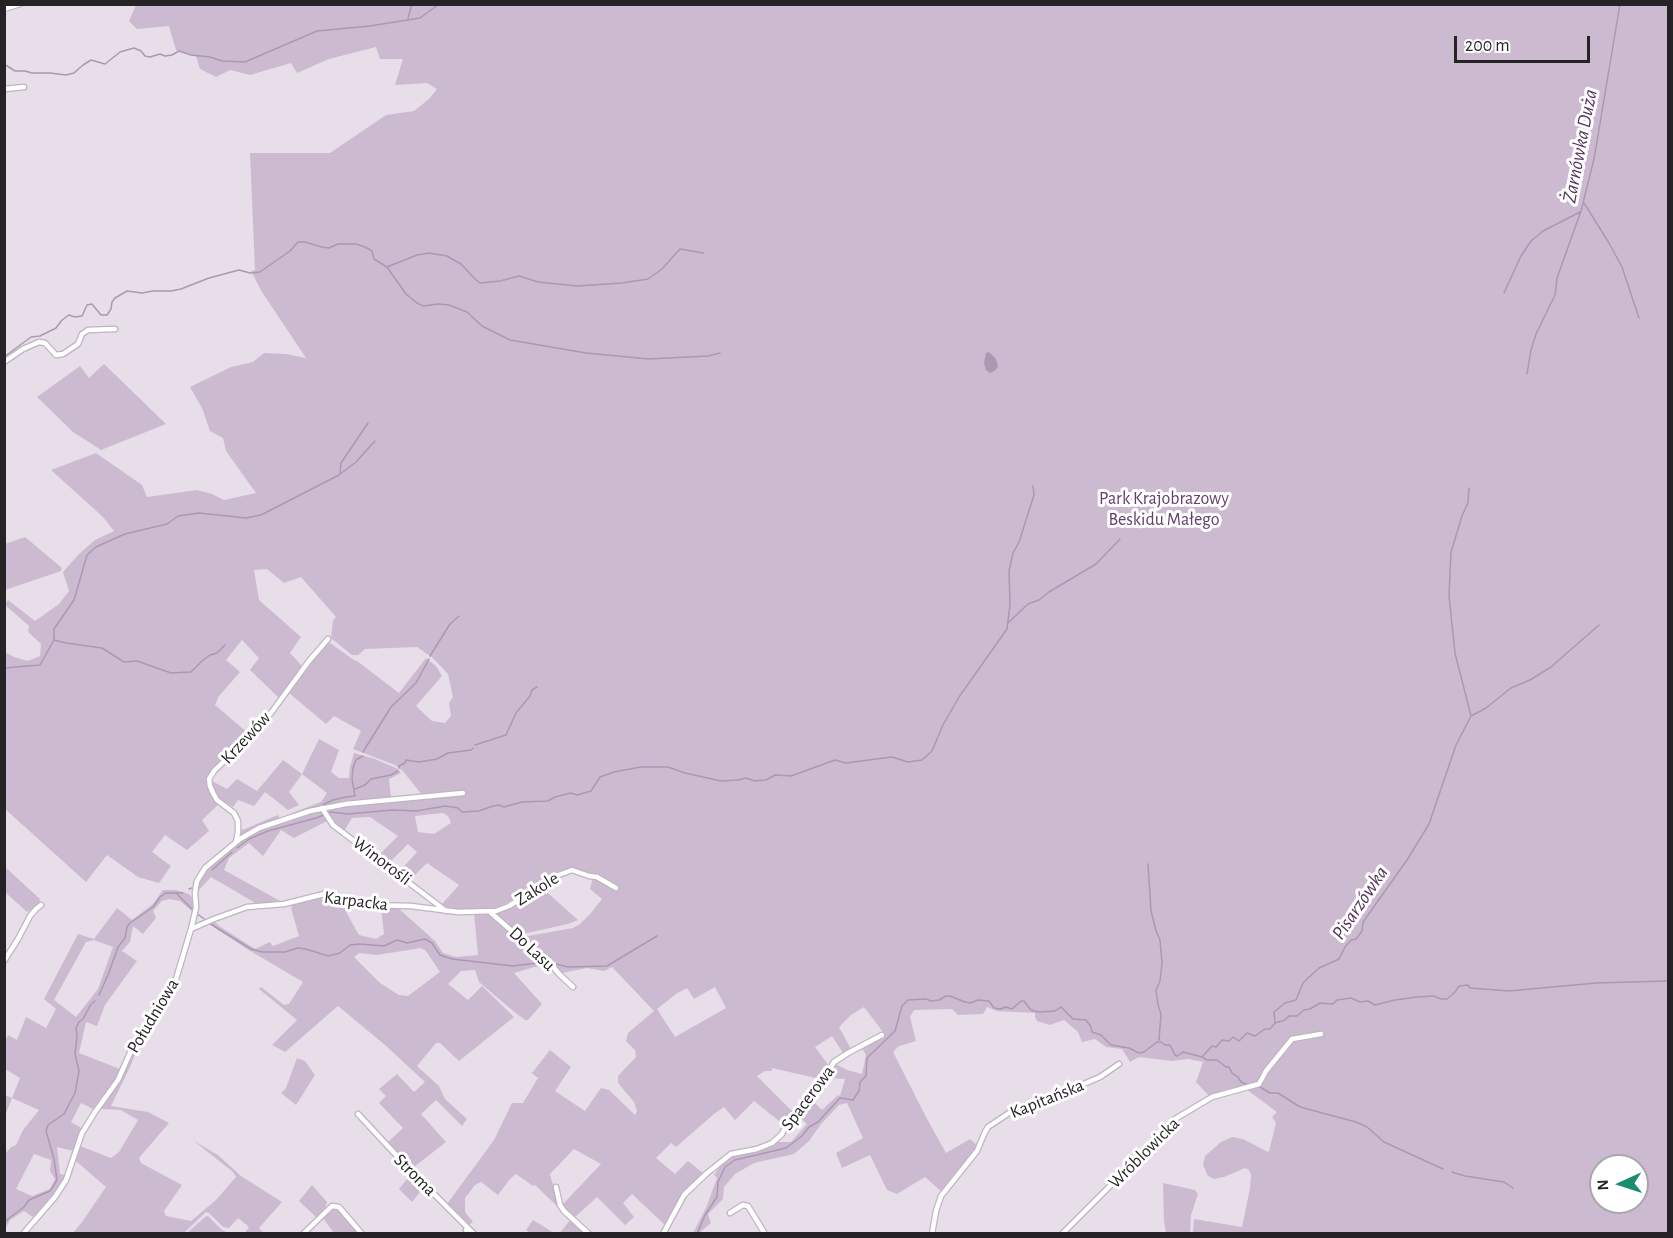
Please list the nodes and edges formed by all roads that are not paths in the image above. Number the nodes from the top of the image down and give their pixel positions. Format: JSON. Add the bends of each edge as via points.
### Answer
{"nodes":[{"id":1,"x":20,"y":4,"type":"edge"},
{"id":2,"x":4,"y":9,"type":"edge"},
{"id":3,"x":24,"y":87,"type":"dead end"},
{"id":4,"x":4,"y":88,"type":"edge"},
{"id":5,"x":115,"y":329,"type":"dead end"},
{"id":6,"x":4,"y":362,"type":"edge"},
{"id":7,"x":328,"y":639,"type":"dead end"},
{"id":8,"x":463,"y":793,"type":"dead end"},
{"id":9,"x":322,"y":808,"type":"junction"},
{"id":10,"x":236,"y":842,"type":"junction"},
{"id":11,"x":616,"y":888,"type":"dead end"},
{"id":12,"x":41,"y":905,"type":"dead end"},
{"id":13,"x":446,"y":912,"type":"junction"},
{"id":14,"x":490,"y":912,"type":"junction"},
{"id":15,"x":191,"y":929,"type":"junction"},
{"id":16,"x":4,"y":961,"type":"edge"},
{"id":17,"x":573,"y":987,"type":"dead end"},
{"id":18,"x":1320,"y":1034,"type":"dead end"},
{"id":19,"x":882,"y":1035,"type":"dead end"},
{"id":20,"x":1119,"y":1065,"type":"dead end"},
{"id":21,"x":358,"y":1114,"type":"dead end"},
{"id":22,"x":556,"y":1187,"type":"dead end"},
{"id":23,"x":730,"y":1213,"type":"dead end"},
{"id":24,"x":470,"y":1232,"type":"edge"},
{"id":25,"x":23,"y":1233,"type":"edge"},
{"id":26,"x":303,"y":1233,"type":"edge"},
{"id":27,"x":362,"y":1233,"type":"edge"},
{"id":28,"x":589,"y":1233,"type":"edge"},
{"id":29,"x":663,"y":1233,"type":"edge"},
{"id":30,"x":765,"y":1233,"type":"edge"},
{"id":31,"x":932,"y":1233,"type":"edge"},
{"id":32,"x":1062,"y":1233,"type":"edge"}],
"edges":[{"from":1,"to":2,"type":"street"},
{"from":3,"to":4,"type":"street"},
{"from":5,"to":6,"type":"street","via":[[88,330],[78,344],[63,354],[56,355],[39,342]]},
{"from":7,"to":10,"type":"street","name":"Krzewów","via":[[252,735],[209,779],[217,800],[238,821]]},
{"from":8,"to":9,"type":"street","name":"Południowa"},
{"from":9,"to":10,"type":"street","name":"Południowa","via":[[259,828]]},
{"from":9,"to":13,"type":"street","name":"Winorośli","via":[[333,825]]},
{"from":10,"to":15,"type":"street","name":"Południowa","via":[[205,868],[197,881]]},
{"from":11,"to":14,"type":"street","name":"Zakole","via":[[572,870],[509,906]]},
{"from":12,"to":16,"type":"street","via":[[30,916]]},
{"from":13,"to":14,"type":"street","name":"Karpacka"},
{"from":13,"to":15,"type":"street","name":"Karpacka","via":[[366,905],[324,894],[285,904],[247,907]]},
{"from":14,"to":17,"type":"street","name":"Do Lasu","via":[[546,958]]},
{"from":15,"to":25,"type":"street","name":"Południowa","via":[[173,989],[134,1044],[118,1080],[82,1133],[66,1180]]},
{"from":18,"to":32,"type":"street","name":"Wróblowicka","via":[[1292,1039],[1259,1084],[1212,1097],[1175,1119]]},
{"from":19,"to":29,"type":"street","name":"Spacerowa","via":[[834,1062],[819,1087],[772,1143],[727,1156],[706,1173],[684,1195]]},
{"from":20,"to":31,"type":"street","name":"Kapitańska","via":[[1086,1083],[1015,1109],[988,1127],[977,1151],[941,1196]]},
{"from":21,"to":24,"type":"street","name":"Stroma"},
{"from":22,"to":28,"type":"street","via":[[564,1211]]},
{"from":23,"to":30,"type":"street","via":[[748,1206]]},
{"from":26,"to":27,"type":"street","via":[[332,1206],[339,1207]]}]}
